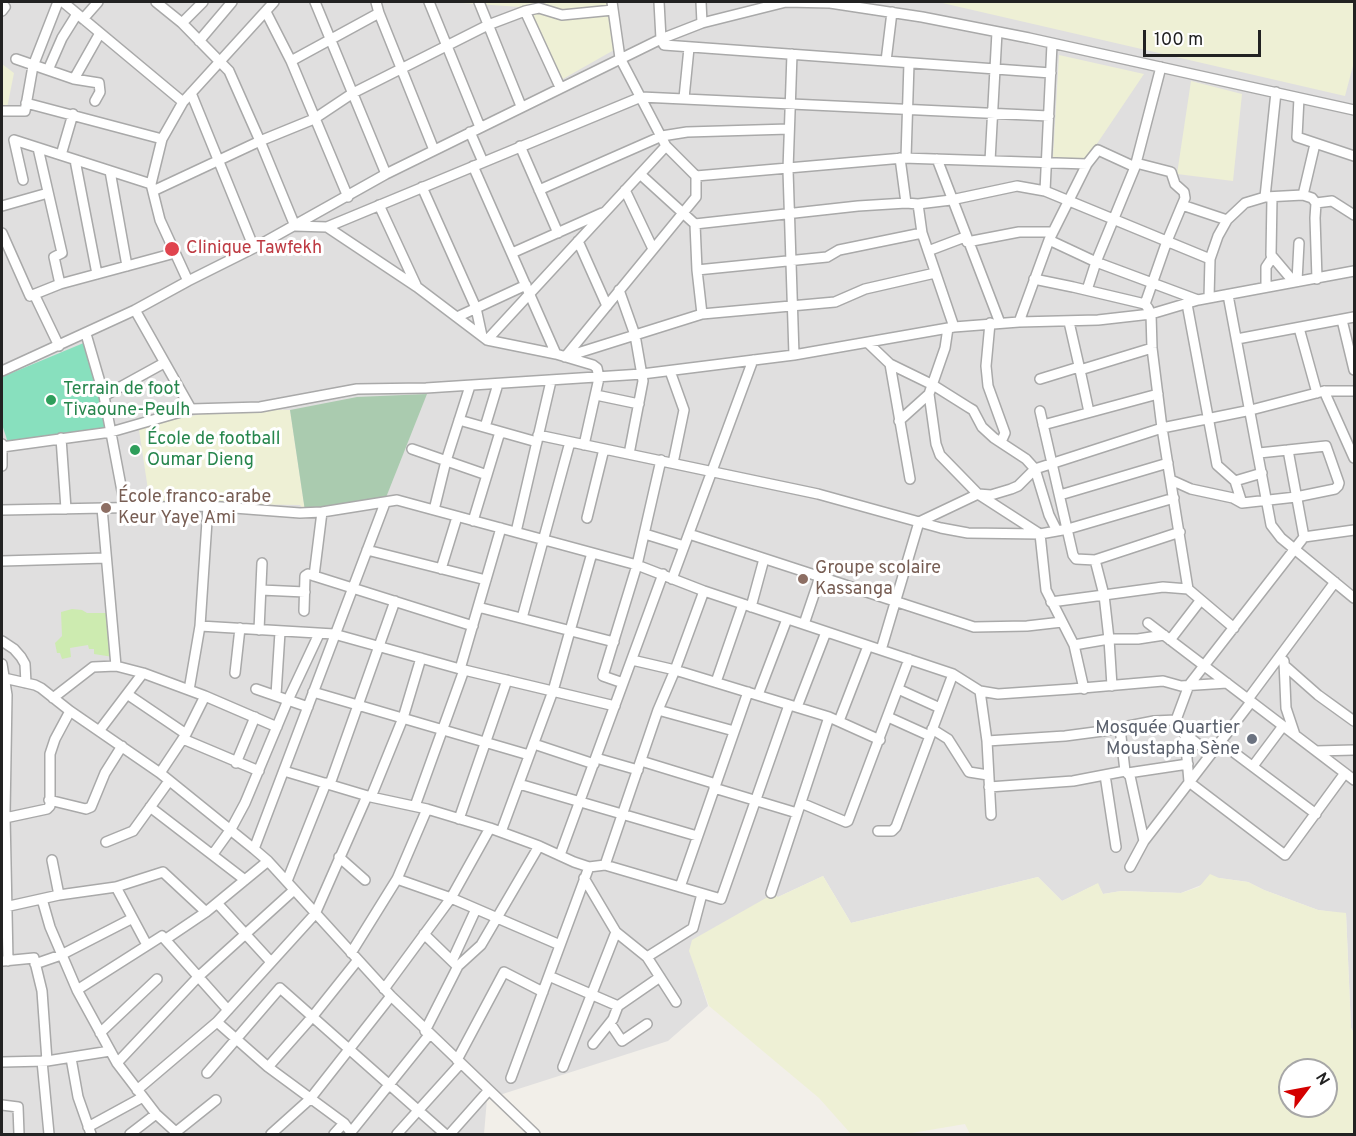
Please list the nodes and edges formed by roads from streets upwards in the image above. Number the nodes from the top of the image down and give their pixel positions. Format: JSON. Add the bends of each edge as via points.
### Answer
{"nodes":[{"id":1,"x":58,"y":2,"type":"edge"},
{"id":2,"x":63,"y":2,"type":"edge"},
{"id":3,"x":98,"y":2,"type":"edge"},
{"id":4,"x":156,"y":2,"type":"edge"},
{"id":5,"x":202,"y":2,"type":"edge"},
{"id":6,"x":232,"y":2,"type":"edge"},
{"id":7,"x":274,"y":2,"type":"edge"},
{"id":8,"x":315,"y":2,"type":"edge"},
{"id":9,"x":376,"y":2,"type":"edge"},
{"id":10,"x":429,"y":2,"type":"edge"},
{"id":11,"x":478,"y":2,"type":"edge"},
{"id":12,"x":659,"y":2,"type":"edge"},
{"id":13,"x":701,"y":2,"type":"edge"},
{"id":14,"x":742,"y":2,"type":"edge"},
{"id":15,"x":536,"y":5,"type":"edge"},
{"id":16,"x":612,"y":6,"type":"edge"},
{"id":17,"x":525,"y":11,"type":"junction"},
{"id":18,"x":266,"y":12,"type":"junction"},
{"id":19,"x":742,"y":12,"type":"junction"},
{"id":20,"x":892,"y":12,"type":"junction"},
{"id":21,"x":379,"y":13,"type":"junction"},
{"id":22,"x":80,"y":16,"type":"junction"},
{"id":23,"x":182,"y":23,"type":"junction"},
{"id":24,"x":702,"y":23,"type":"junction"},
{"id":25,"x":488,"y":25,"type":"junction"},
{"id":26,"x":997,"y":32,"type":"junction"},
{"id":27,"x":100,"y":33,"type":"junction"},
{"id":28,"x":330,"y":38,"type":"junction"},
{"id":29,"x":661,"y":39,"type":"junction"},
{"id":30,"x":199,"y":41,"type":"junction"},
{"id":31,"x":1052,"y":44,"type":"junction"},
{"id":32,"x":446,"y":46,"type":"junction"},
{"id":33,"x":688,"y":48,"type":"junction"},
{"id":34,"x":792,"y":54,"type":"junction"},
{"id":35,"x":620,"y":58,"type":"junction"},
{"id":36,"x":16,"y":59,"type":"dead end"},
{"id":37,"x":221,"y":61,"type":"junction"},
{"id":38,"x":291,"y":61,"type":"junction"},
{"id":39,"x":886,"y":61,"type":"junction"},
{"id":40,"x":909,"y":63,"type":"junction"},
{"id":41,"x":33,"y":66,"type":"junction"},
{"id":42,"x":1161,"y":67,"type":"junction"},
{"id":43,"x":401,"y":69,"type":"junction"},
{"id":44,"x":994,"y":69,"type":"junction"},
{"id":45,"x":48,"y":70,"type":"junction"},
{"id":46,"x":1051,"y":73,"type":"junction"},
{"id":47,"x":74,"y":79,"type":"junction"},
{"id":48,"x":560,"y":87,"type":"junction"},
{"id":49,"x":1276,"y":92,"type":"junction"},
{"id":50,"x":191,"y":93,"type":"junction"},
{"id":51,"x":353,"y":93,"type":"junction"},
{"id":52,"x":641,"y":97,"type":"junction"},
{"id":53,"x":684,"y":98,"type":"junction"},
{"id":54,"x":1299,"y":98,"type":"junction"},
{"id":55,"x":95,"y":101,"type":"dead end"},
{"id":56,"x":183,"y":102,"type":"junction"},
{"id":57,"x":26,"y":103,"type":"junction"},
{"id":58,"x":790,"y":103,"type":"junction"},
{"id":59,"x":521,"y":106,"type":"junction"},
{"id":60,"x":907,"y":110,"type":"junction"},
{"id":61,"x":1354,"y":110,"type":"edge"},
{"id":62,"x":2,"y":111,"type":"edge"},
{"id":63,"x":73,"y":114,"type":"junction"},
{"id":64,"x":993,"y":114,"type":"junction"},
{"id":65,"x":1049,"y":116,"type":"junction"},
{"id":66,"x":314,"y":118,"type":"junction"},
{"id":67,"x":480,"y":127,"type":"junction"},
{"id":68,"x":789,"y":129,"type":"junction"},
{"id":69,"x":470,"y":132,"type":"junction"},
{"id":70,"x":662,"y":136,"type":"junction"},
{"id":71,"x":162,"y":139,"type":"junction"},
{"id":72,"x":261,"y":141,"type":"junction"},
{"id":73,"x":1315,"y":144,"type":"junction"},
{"id":74,"x":520,"y":146,"type":"junction"},
{"id":75,"x":666,"y":146,"type":"junction"},
{"id":76,"x":38,"y":148,"type":"junction"},
{"id":77,"x":434,"y":150,"type":"junction"},
{"id":78,"x":61,"y":155,"type":"junction"},
{"id":79,"x":1354,"y":156,"type":"edge"},
{"id":80,"x":903,"y":158,"type":"junction"},
{"id":81,"x":75,"y":159,"type":"junction"},
{"id":82,"x":937,"y":159,"type":"junction"},
{"id":83,"x":218,"y":160,"type":"junction"},
{"id":84,"x":990,"y":161,"type":"junction"},
{"id":85,"x":483,"y":162,"type":"junction"},
{"id":86,"x":1047,"y":163,"type":"junction"},
{"id":87,"x":1087,"y":164,"type":"junction"},
{"id":88,"x":1136,"y":165,"type":"junction"},
{"id":89,"x":473,"y":166,"type":"junction"},
{"id":90,"x":788,"y":170,"type":"junction"},
{"id":91,"x":110,"y":171,"type":"junction"},
{"id":92,"x":386,"y":174,"type":"junction"},
{"id":93,"x":640,"y":174,"type":"junction"},
{"id":94,"x":696,"y":176,"type":"junction"},
{"id":95,"x":23,"y":180,"type":"dead end"},
{"id":96,"x":152,"y":188,"type":"junction"},
{"id":97,"x":422,"y":188,"type":"junction"},
{"id":98,"x":539,"y":190,"type":"junction"},
{"id":99,"x":625,"y":190,"type":"junction"},
{"id":100,"x":1045,"y":191,"type":"junction"},
{"id":101,"x":48,"y":193,"type":"junction"},
{"id":102,"x":1303,"y":195,"type":"junction"},
{"id":103,"x":348,"y":197,"type":"junction"},
{"id":104,"x":1269,"y":198,"type":"junction"},
{"id":105,"x":951,"y":200,"type":"junction"},
{"id":106,"x":1068,"y":201,"type":"junction"},
{"id":107,"x":906,"y":203,"type":"junction"},
{"id":108,"x":1316,"y":203,"type":"junction"},
{"id":109,"x":918,"y":204,"type":"junction"},
{"id":110,"x":379,"y":205,"type":"junction"},
{"id":111,"x":1182,"y":205,"type":"junction"},
{"id":112,"x":2,"y":206,"type":"edge"},
{"id":113,"x":606,"y":211,"type":"junction"},
{"id":114,"x":683,"y":213,"type":"junction"},
{"id":115,"x":789,"y":214,"type":"junction"},
{"id":116,"x":1354,"y":215,"type":"edge"},
{"id":117,"x":1113,"y":219,"type":"junction"},
{"id":118,"x":1227,"y":220,"type":"junction"},
{"id":119,"x":695,"y":224,"type":"junction"},
{"id":120,"x":295,"y":226,"type":"junction"},
{"id":121,"x":327,"y":227,"type":"junction"},
{"id":122,"x":558,"y":232,"type":"junction"},
{"id":123,"x":922,"y":232,"type":"junction"},
{"id":124,"x":2,"y":233,"type":"edge"},
{"id":125,"x":1051,"y":236,"type":"junction"},
{"id":126,"x":966,"y":239,"type":"junction"},
{"id":127,"x":578,"y":241,"type":"junction"},
{"id":128,"x":1167,"y":241,"type":"junction"},
{"id":129,"x":1299,"y":243,"type":"dead end"},
{"id":130,"x":254,"y":248,"type":"junction"},
{"id":131,"x":653,"y":249,"type":"junction"},
{"id":132,"x":928,"y":251,"type":"junction"},
{"id":133,"x":175,"y":253,"type":"junction"},
{"id":134,"x":512,"y":254,"type":"junction"},
{"id":135,"x":1272,"y":258,"type":"junction"},
{"id":136,"x":1210,"y":259,"type":"junction"},
{"id":137,"x":790,"y":261,"type":"junction"},
{"id":138,"x":1096,"y":262,"type":"junction"},
{"id":139,"x":127,"y":266,"type":"junction"},
{"id":140,"x":697,"y":270,"type":"junction"},
{"id":141,"x":1354,"y":271,"type":"edge"},
{"id":142,"x":934,"y":273,"type":"junction"},
{"id":143,"x":98,"y":274,"type":"junction"},
{"id":144,"x":1034,"y":279,"type":"junction"},
{"id":145,"x":1317,"y":279,"type":"junction"},
{"id":146,"x":188,"y":281,"type":"junction"},
{"id":147,"x":1295,"y":281,"type":"junction"},
{"id":148,"x":1152,"y":283,"type":"junction"},
{"id":149,"x":60,"y":284,"type":"junction"},
{"id":150,"x":417,"y":287,"type":"junction"},
{"id":151,"x":1266,"y":287,"type":"junction"},
{"id":152,"x":528,"y":290,"type":"junction"},
{"id":153,"x":620,"y":290,"type":"junction"},
{"id":154,"x":1087,"y":290,"type":"junction"},
{"id":155,"x":34,"y":294,"type":"junction"},
{"id":156,"x":1228,"y":295,"type":"junction"},
{"id":157,"x":1209,"y":298,"type":"junction"},
{"id":158,"x":1198,"y":300,"type":"junction"},
{"id":159,"x":1145,"y":304,"type":"junction"},
{"id":160,"x":1187,"y":304,"type":"junction"},
{"id":161,"x":607,"y":306,"type":"junction"},
{"id":162,"x":792,"y":306,"type":"junction"},
{"id":163,"x":476,"y":308,"type":"junction"},
{"id":164,"x":135,"y":310,"type":"junction"},
{"id":165,"x":702,"y":314,"type":"junction"},
{"id":166,"x":1151,"y":314,"type":"junction"},
{"id":167,"x":457,"y":317,"type":"junction"},
{"id":168,"x":1354,"y":317,"type":"edge"},
{"id":169,"x":1342,"y":320,"type":"junction"},
{"id":170,"x":1019,"y":322,"type":"junction"},
{"id":171,"x":1070,"y":322,"type":"junction"},
{"id":172,"x":995,"y":323,"type":"junction"},
{"id":173,"x":951,"y":327,"type":"junction"},
{"id":174,"x":1299,"y":328,"type":"junction"},
{"id":175,"x":86,"y":334,"type":"junction"},
{"id":176,"x":635,"y":335,"type":"junction"},
{"id":177,"x":485,"y":338,"type":"junction"},
{"id":178,"x":1237,"y":339,"type":"junction"},
{"id":179,"x":868,"y":343,"type":"junction"},
{"id":180,"x":59,"y":346,"type":"junction"},
{"id":181,"x":1152,"y":348,"type":"junction"},
{"id":182,"x":794,"y":355,"type":"junction"},
{"id":183,"x":560,"y":356,"type":"junction"},
{"id":184,"x":753,"y":360,"type":"junction"},
{"id":185,"x":164,"y":363,"type":"junction"},
{"id":186,"x":890,"y":364,"type":"junction"},
{"id":187,"x":1080,"y":369,"type":"junction"},
{"id":188,"x":1354,"y":370,"type":"edge"},
{"id":189,"x":2,"y":371,"type":"edge"},
{"id":190,"x":670,"y":371,"type":"junction"},
{"id":191,"x":642,"y":374,"type":"junction"},
{"id":192,"x":599,"y":378,"type":"junction"},
{"id":193,"x":1040,"y":379,"type":"dead end"},
{"id":194,"x":551,"y":381,"type":"junction"},
{"id":195,"x":498,"y":384,"type":"junction"},
{"id":196,"x":470,"y":386,"type":"junction"},
{"id":197,"x":931,"y":389,"type":"junction"},
{"id":198,"x":1354,"y":391,"type":"edge"},
{"id":199,"x":1320,"y":392,"type":"junction"},
{"id":200,"x":1158,"y":394,"type":"junction"},
{"id":201,"x":596,"y":395,"type":"junction"},
{"id":202,"x":104,"y":396,"type":"junction"},
{"id":203,"x":639,"y":404,"type":"junction"},
{"id":204,"x":191,"y":409,"type":"junction"},
{"id":205,"x":1251,"y":410,"type":"junction"},
{"id":206,"x":1040,"y":411,"type":"dead end"},
{"id":207,"x":1089,"y":411,"type":"junction"},
{"id":208,"x":459,"y":420,"type":"junction"},
{"id":209,"x":1207,"y":420,"type":"junction"},
{"id":210,"x":899,"y":421,"type":"junction"},
{"id":211,"x":1043,"y":425,"type":"junction"},
{"id":212,"x":485,"y":427,"type":"junction"},
{"id":213,"x":1162,"y":428,"type":"junction"},
{"id":214,"x":111,"y":432,"type":"junction"},
{"id":215,"x":500,"y":432,"type":"junction"},
{"id":216,"x":61,"y":438,"type":"junction"},
{"id":217,"x":538,"y":439,"type":"junction"},
{"id":218,"x":570,"y":442,"type":"junction"},
{"id":219,"x":1001,"y":442,"type":"junction"},
{"id":220,"x":2,"y":444,"type":"edge"},
{"id":221,"x":584,"y":445,"type":"junction"},
{"id":222,"x":412,"y":449,"type":"dead end"},
{"id":223,"x":604,"y":449,"type":"junction"},
{"id":224,"x":1288,"y":450,"type":"junction"},
{"id":225,"x":1259,"y":453,"type":"junction"},
{"id":226,"x":629,"y":454,"type":"junction"},
{"id":227,"x":1354,"y":458,"type":"edge"},
{"id":228,"x":662,"y":460,"type":"junction"},
{"id":229,"x":446,"y":461,"type":"junction"},
{"id":230,"x":1052,"y":462,"type":"junction"},
{"id":231,"x":673,"y":463,"type":"junction"},
{"id":232,"x":1168,"y":463,"type":"junction"},
{"id":233,"x":2,"y":466,"type":"edge"},
{"id":234,"x":1035,"y":469,"type":"junction"},
{"id":235,"x":712,"y":471,"type":"junction"},
{"id":236,"x":1262,"y":473,"type":"junction"},
{"id":237,"x":487,"y":475,"type":"junction"},
{"id":238,"x":910,"y":479,"type":"dead end"},
{"id":239,"x":1171,"y":480,"type":"junction"},
{"id":240,"x":1235,"y":481,"type":"junction"},
{"id":241,"x":978,"y":494,"type":"junction"},
{"id":242,"x":1060,"y":495,"type":"junction"},
{"id":243,"x":1296,"y":497,"type":"junction"},
{"id":244,"x":1174,"y":498,"type":"junction"},
{"id":245,"x":1267,"y":500,"type":"junction"},
{"id":246,"x":1242,"y":502,"type":"junction"},
{"id":247,"x":385,"y":503,"type":"junction"},
{"id":248,"x":208,"y":506,"type":"junction"},
{"id":249,"x":125,"y":507,"type":"junction"},
{"id":250,"x":102,"y":508,"type":"junction"},
{"id":251,"x":66,"y":509,"type":"junction"},
{"id":252,"x":2,"y":510,"type":"edge"},
{"id":253,"x":434,"y":510,"type":"junction"},
{"id":254,"x":322,"y":512,"type":"junction"},
{"id":255,"x":457,"y":516,"type":"junction"},
{"id":256,"x":587,"y":518,"type":"dead end"},
{"id":257,"x":473,"y":521,"type":"junction"},
{"id":258,"x":919,"y":522,"type":"junction"},
{"id":259,"x":501,"y":528,"type":"junction"},
{"id":260,"x":1068,"y":529,"type":"junction"},
{"id":261,"x":1354,"y":530,"type":"edge"},
{"id":262,"x":1057,"y":531,"type":"junction"},
{"id":263,"x":516,"y":532,"type":"junction"},
{"id":264,"x":1180,"y":532,"type":"junction"},
{"id":265,"x":645,"y":534,"type":"junction"},
{"id":266,"x":688,"y":534,"type":"junction"},
{"id":267,"x":1040,"y":534,"type":"junction"},
{"id":268,"x":1304,"y":537,"type":"junction"},
{"id":269,"x":543,"y":540,"type":"junction"},
{"id":270,"x":684,"y":546,"type":"junction"},
{"id":271,"x":1295,"y":549,"type":"junction"},
{"id":272,"x":367,"y":550,"type":"junction"},
{"id":273,"x":592,"y":553,"type":"junction"},
{"id":274,"x":106,"y":558,"type":"junction"},
{"id":275,"x":764,"y":558,"type":"junction"},
{"id":276,"x":1095,"y":560,"type":"junction"},
{"id":277,"x":2,"y":561,"type":"edge"},
{"id":278,"x":262,"y":563,"type":"dead end"},
{"id":279,"x":637,"y":565,"type":"junction"},
{"id":280,"x":441,"y":569,"type":"junction"},
{"id":281,"x":314,"y":576,"type":"junction"},
{"id":282,"x":667,"y":577,"type":"junction"},
{"id":283,"x":820,"y":577,"type":"junction"},
{"id":284,"x":486,"y":580,"type":"junction"},
{"id":285,"x":1335,"y":582,"type":"junction"},
{"id":286,"x":353,"y":588,"type":"junction"},
{"id":287,"x":1188,"y":589,"type":"junction"},
{"id":288,"x":261,"y":590,"type":"junction"},
{"id":289,"x":704,"y":591,"type":"junction"},
{"id":290,"x":305,"y":592,"type":"junction"},
{"id":291,"x":1104,"y":595,"type":"junction"},
{"id":292,"x":1354,"y":598,"type":"edge"},
{"id":293,"x":895,"y":601,"type":"junction"},
{"id":294,"x":1200,"y":601,"type":"junction"},
{"id":295,"x":395,"y":602,"type":"junction"},
{"id":296,"x":1052,"y":602,"type":"junction"},
{"id":297,"x":747,"y":605,"type":"junction"},
{"id":298,"x":478,"y":607,"type":"junction"},
{"id":299,"x":304,"y":611,"type":"dead end"},
{"id":300,"x":522,"y":618,"type":"junction"},
{"id":301,"x":787,"y":619,"type":"junction"},
{"id":302,"x":1062,"y":622,"type":"junction"},
{"id":303,"x":1148,"y":623,"type":"dead end"},
{"id":304,"x":804,"y":624,"type":"junction"},
{"id":305,"x":200,"y":626,"type":"junction"},
{"id":306,"x":473,"y":626,"type":"junction"},
{"id":307,"x":240,"y":628,"type":"junction"},
{"id":308,"x":1234,"y":628,"type":"junction"},
{"id":309,"x":259,"y":630,"type":"junction"},
{"id":310,"x":570,"y":630,"type":"junction"},
{"id":311,"x":279,"y":632,"type":"junction"},
{"id":312,"x":826,"y":632,"type":"junction"},
{"id":313,"x":319,"y":634,"type":"junction"},
{"id":314,"x":334,"y":634,"type":"junction"},
{"id":315,"x":1167,"y":637,"type":"junction"},
{"id":316,"x":1110,"y":639,"type":"junction"},
{"id":317,"x":2,"y":641,"type":"edge"},
{"id":318,"x":614,"y":642,"type":"junction"},
{"id":319,"x":1074,"y":645,"type":"junction"},
{"id":320,"x":378,"y":646,"type":"junction"},
{"id":321,"x":868,"y":646,"type":"junction"},
{"id":322,"x":1285,"y":649,"type":"junction"},
{"id":323,"x":881,"y":650,"type":"junction"},
{"id":324,"x":421,"y":658,"type":"junction"},
{"id":325,"x":909,"y":659,"type":"junction"},
{"id":326,"x":632,"y":660,"type":"junction"},
{"id":327,"x":2,"y":664,"type":"edge"},
{"id":328,"x":1284,"y":665,"type":"junction"},
{"id":329,"x":116,"y":666,"type":"junction"},
{"id":330,"x":1205,"y":666,"type":"junction"},
{"id":331,"x":462,"y":670,"type":"junction"},
{"id":332,"x":675,"y":670,"type":"junction"},
{"id":333,"x":143,"y":673,"type":"junction"},
{"id":334,"x":235,"y":673,"type":"dead end"},
{"id":335,"x":953,"y":674,"type":"junction"},
{"id":336,"x":4,"y":678,"type":"junction"},
{"id":337,"x":507,"y":681,"type":"junction"},
{"id":338,"x":716,"y":682,"type":"junction"},
{"id":339,"x":26,"y":683,"type":"junction"},
{"id":340,"x":623,"y":683,"type":"junction"},
{"id":341,"x":1227,"y":683,"type":"junction"},
{"id":342,"x":1112,"y":686,"type":"junction"},
{"id":343,"x":1189,"y":686,"type":"junction"},
{"id":344,"x":256,"y":689,"type":"dead end"},
{"id":345,"x":898,"y":689,"type":"junction"},
{"id":346,"x":1084,"y":689,"type":"junction"},
{"id":347,"x":189,"y":690,"type":"junction"},
{"id":348,"x":553,"y":691,"type":"junction"},
{"id":349,"x":980,"y":691,"type":"junction"},
{"id":350,"x":314,"y":692,"type":"junction"},
{"id":351,"x":748,"y":692,"type":"junction"},
{"id":352,"x":127,"y":694,"type":"junction"},
{"id":353,"x":276,"y":695,"type":"junction"},
{"id":354,"x":758,"y":695,"type":"junction"},
{"id":355,"x":206,"y":696,"type":"junction"},
{"id":356,"x":53,"y":698,"type":"junction"},
{"id":357,"x":288,"y":700,"type":"junction"},
{"id":358,"x":1250,"y":700,"type":"junction"},
{"id":359,"x":358,"y":706,"type":"junction"},
{"id":360,"x":615,"y":706,"type":"junction"},
{"id":361,"x":793,"y":706,"type":"junction"},
{"id":362,"x":308,"y":707,"type":"junction"},
{"id":363,"x":940,"y":708,"type":"junction"},
{"id":364,"x":658,"y":710,"type":"junction"},
{"id":365,"x":70,"y":711,"type":"junction"},
{"id":366,"x":255,"y":717,"type":"junction"},
{"id":367,"x":829,"y":717,"type":"junction"},
{"id":368,"x":888,"y":717,"type":"junction"},
{"id":369,"x":403,"y":718,"type":"junction"},
{"id":370,"x":1176,"y":720,"type":"junction"},
{"id":371,"x":839,"y":721,"type":"junction"},
{"id":372,"x":1354,"y":721,"type":"edge"},
{"id":373,"x":1283,"y":726,"type":"junction"},
{"id":374,"x":277,"y":727,"type":"junction"},
{"id":375,"x":1120,"y":728,"type":"junction"},
{"id":376,"x":443,"y":730,"type":"junction"},
{"id":377,"x":99,"y":731,"type":"junction"},
{"id":378,"x":734,"y":731,"type":"junction"},
{"id":379,"x":931,"y":732,"type":"junction"},
{"id":380,"x":1185,"y":734,"type":"junction"},
{"id":381,"x":1295,"y":735,"type":"junction"},
{"id":382,"x":185,"y":736,"type":"junction"},
{"id":383,"x":880,"y":740,"type":"junction"},
{"id":384,"x":987,"y":741,"type":"junction"},
{"id":385,"x":486,"y":742,"type":"junction"},
{"id":386,"x":1220,"y":742,"type":"junction"},
{"id":387,"x":534,"y":744,"type":"junction"},
{"id":388,"x":122,"y":746,"type":"junction"},
{"id":389,"x":1354,"y":750,"type":"edge"},
{"id":390,"x":1316,"y":751,"type":"junction"},
{"id":391,"x":1211,"y":754,"type":"junction"},
{"id":392,"x":529,"y":755,"type":"junction"},
{"id":393,"x":595,"y":761,"type":"junction"},
{"id":394,"x":236,"y":763,"type":"junction"},
{"id":395,"x":1188,"y":764,"type":"junction"},
{"id":396,"x":639,"y":765,"type":"junction"},
{"id":397,"x":1253,"y":766,"type":"junction"},
{"id":398,"x":259,"y":771,"type":"junction"},
{"id":399,"x":284,"y":771,"type":"junction"},
{"id":400,"x":1127,"y":772,"type":"junction"},
{"id":401,"x":160,"y":773,"type":"junction"},
{"id":402,"x":1345,"y":773,"type":"junction"},
{"id":403,"x":988,"y":775,"type":"junction"},
{"id":404,"x":1105,"y":775,"type":"junction"},
{"id":405,"x":1354,"y":780,"type":"edge"},
{"id":406,"x":169,"y":781,"type":"junction"},
{"id":407,"x":1189,"y":782,"type":"junction"},
{"id":408,"x":328,"y":784,"type":"junction"},
{"id":409,"x":519,"y":784,"type":"junction"},
{"id":410,"x":715,"y":786,"type":"junction"},
{"id":411,"x":989,"y":787,"type":"junction"},
{"id":412,"x":369,"y":796,"type":"junction"},
{"id":413,"x":50,"y":800,"type":"junction"},
{"id":414,"x":756,"y":801,"type":"junction"},
{"id":415,"x":580,"y":802,"type":"junction"},
{"id":416,"x":801,"y":803,"type":"junction"},
{"id":417,"x":415,"y":806,"type":"junction"},
{"id":418,"x":150,"y":807,"type":"junction"},
{"id":419,"x":427,"y":809,"type":"junction"},
{"id":420,"x":797,"y":813,"type":"junction"},
{"id":421,"x":622,"y":814,"type":"junction"},
{"id":422,"x":1316,"y":814,"type":"junction"},
{"id":423,"x":991,"y":815,"type":"dead end"},
{"id":424,"x":4,"y":816,"type":"edge"},
{"id":425,"x":459,"y":819,"type":"junction"},
{"id":426,"x":490,"y":828,"type":"junction"},
{"id":427,"x":231,"y":829,"type":"junction"},
{"id":428,"x":878,"y":831,"type":"dead end"},
{"id":429,"x":501,"y":832,"type":"junction"},
{"id":430,"x":697,"y":836,"type":"junction"},
{"id":431,"x":1144,"y":841,"type":"junction"},
{"id":432,"x":106,"y":842,"type":"dead end"},
{"id":433,"x":538,"y":846,"type":"junction"},
{"id":434,"x":1116,"y":847,"type":"dead end"},
{"id":435,"x":254,"y":849,"type":"junction"},
{"id":436,"x":213,"y":854,"type":"junction"},
{"id":437,"x":560,"y":855,"type":"junction"},
{"id":438,"x":339,"y":857,"type":"junction"},
{"id":439,"x":52,"y":860,"type":"dead end"},
{"id":440,"x":268,"y":861,"type":"junction"},
{"id":441,"x":605,"y":866,"type":"junction"},
{"id":442,"x":589,"y":867,"type":"junction"},
{"id":443,"x":1130,"y":867,"type":"dead end"},
{"id":444,"x":585,"y":878,"type":"junction"},
{"id":445,"x":397,"y":879,"type":"junction"},
{"id":446,"x":245,"y":880,"type":"junction"},
{"id":447,"x":365,"y":880,"type":"dead end"},
{"id":448,"x":287,"y":881,"type":"junction"},
{"id":449,"x":116,"y":887,"type":"junction"},
{"id":450,"x":680,"y":887,"type":"junction"},
{"id":451,"x":294,"y":890,"type":"junction"},
{"id":452,"x":771,"y":893,"type":"dead end"},
{"id":453,"x":702,"y":894,"type":"junction"},
{"id":454,"x":59,"y":895,"type":"junction"},
{"id":455,"x":451,"y":898,"type":"junction"},
{"id":456,"x":42,"y":899,"type":"junction"},
{"id":457,"x":217,"y":903,"type":"junction"},
{"id":458,"x":6,"y":907,"type":"junction"},
{"id":459,"x":476,"y":909,"type":"junction"},
{"id":460,"x":206,"y":912,"type":"junction"},
{"id":461,"x":315,"y":914,"type":"junction"},
{"id":462,"x":496,"y":918,"type":"junction"},
{"id":463,"x":131,"y":919,"type":"junction"},
{"id":464,"x":616,"y":932,"type":"junction"},
{"id":465,"x":245,"y":934,"type":"junction"},
{"id":466,"x":424,"y":934,"type":"junction"},
{"id":467,"x":165,"y":939,"type":"junction"},
{"id":468,"x":147,"y":945,"type":"junction"},
{"id":469,"x":560,"y":945,"type":"junction"},
{"id":470,"x":61,"y":955,"type":"junction"},
{"id":471,"x":354,"y":957,"type":"junction"},
{"id":472,"x":647,"y":957,"type":"junction"},
{"id":473,"x":5,"y":961,"type":"edge"},
{"id":474,"x":271,"y":962,"type":"junction"},
{"id":475,"x":35,"y":963,"type":"junction"},
{"id":476,"x":455,"y":963,"type":"junction"},
{"id":477,"x":198,"y":976,"type":"junction"},
{"id":478,"x":549,"y":976,"type":"junction"},
{"id":479,"x":660,"y":977,"type":"junction"},
{"id":480,"x":157,"y":979,"type":"dead end"},
{"id":481,"x":384,"y":989,"type":"junction"},
{"id":482,"x":77,"y":990,"type":"junction"},
{"id":483,"x":543,"y":992,"type":"junction"},
{"id":484,"x":591,"y":994,"type":"junction"},
{"id":485,"x":391,"y":996,"type":"junction"},
{"id":486,"x":676,"y":1002,"type":"dead end"},
{"id":487,"x":618,"y":1006,"type":"junction"},
{"id":488,"x":228,"y":1010,"type":"junction"},
{"id":489,"x":313,"y":1016,"type":"junction"},
{"id":490,"x":217,"y":1022,"type":"junction"},
{"id":491,"x":610,"y":1023,"type":"junction"},
{"id":492,"x":647,"y":1024,"type":"dead end"},
{"id":493,"x":100,"y":1033,"type":"junction"},
{"id":494,"x":427,"y":1033,"type":"junction"},
{"id":495,"x":237,"y":1040,"type":"junction"},
{"id":496,"x":593,"y":1044,"type":"dead end"},
{"id":497,"x":350,"y":1049,"type":"junction"},
{"id":498,"x":110,"y":1051,"type":"junction"},
{"id":499,"x":71,"y":1058,"type":"junction"},
{"id":500,"x":44,"y":1061,"type":"junction"},
{"id":501,"x":459,"y":1061,"type":"junction"},
{"id":502,"x":2,"y":1062,"type":"edge"},
{"id":503,"x":117,"y":1063,"type":"junction"},
{"id":504,"x":268,"y":1067,"type":"junction"},
{"id":505,"x":563,"y":1067,"type":"dead end"},
{"id":506,"x":207,"y":1073,"type":"dead end"},
{"id":507,"x":512,"y":1077,"type":"dead end"},
{"id":508,"x":389,"y":1084,"type":"junction"},
{"id":509,"x":489,"y":1090,"type":"junction"},
{"id":510,"x":140,"y":1094,"type":"junction"},
{"id":511,"x":310,"y":1099,"type":"junction"},
{"id":512,"x":216,"y":1100,"type":"dead end"},
{"id":513,"x":2,"y":1105,"type":"edge"},
{"id":514,"x":418,"y":1111,"type":"junction"},
{"id":515,"x":156,"y":1114,"type":"junction"},
{"id":516,"x":344,"y":1123,"type":"junction"},
{"id":517,"x":90,"y":1131,"type":"edge"},
{"id":518,"x":177,"y":1133,"type":"edge"},
{"id":519,"x":352,"y":1133,"type":"edge"},
{"id":520,"x":19,"y":1134,"type":"edge"},
{"id":521,"x":49,"y":1134,"type":"edge"},
{"id":522,"x":130,"y":1134,"type":"edge"},
{"id":523,"x":271,"y":1134,"type":"edge"},
{"id":524,"x":334,"y":1134,"type":"edge"},
{"id":525,"x":397,"y":1134,"type":"edge"},
{"id":526,"x":444,"y":1134,"type":"edge"},
{"id":527,"x":450,"y":1134,"type":"edge"},
{"id":528,"x":535,"y":1134,"type":"edge"}],
"edges":[{"from":1,"to":41,"type":"street"},
{"from":2,"to":22,"type":"street"},
{"from":3,"to":22,"type":"street"},
{"from":4,"to":23,"type":"street"},
{"from":5,"to":23,"type":"street"},
{"from":6,"to":30,"type":"street"},
{"from":7,"to":18,"type":"street"},
{"from":8,"to":28,"type":"street"},
{"from":9,"to":21,"type":"street"},
{"from":10,"to":32,"type":"street"},
{"from":11,"to":25,"type":"street"},
{"from":12,"to":29,"type":"street"},
{"from":13,"to":24,"type":"street"},
{"from":14,"to":19,"type":"street"},
{"from":15,"to":16,"type":"street","via":[[562,15]]},
{"from":15,"to":17,"type":"street"},
{"from":16,"to":35,"type":"street"},
{"from":17,"to":25,"type":"street"},
{"from":17,"to":48,"type":"street"},
{"from":18,"to":37,"type":"street"},
{"from":18,"to":38,"type":"street"},
{"from":19,"to":20,"type":"street","via":[[786,2],[830,3]]},
{"from":19,"to":24,"type":"street"},
{"from":20,"to":26,"type":"street"},
{"from":20,"to":39,"type":"street"},
{"from":21,"to":28,"type":"street"},
{"from":21,"to":43,"type":"street"},
{"from":22,"to":27,"type":"street"},
{"from":22,"to":45,"type":"street","via":[[62,38]]},
{"from":23,"to":30,"type":"street"},
{"from":24,"to":29,"type":"street"},
{"from":25,"to":32,"type":"street"},
{"from":25,"to":59,"type":"street"},
{"from":26,"to":31,"type":"street"},
{"from":26,"to":44,"type":"street"},
{"from":27,"to":47,"type":"street"},
{"from":27,"to":56,"type":"street"},
{"from":28,"to":38,"type":"street"},
{"from":28,"to":51,"type":"street"},
{"from":29,"to":33,"type":"street","via":[[664,45]]},
{"from":29,"to":35,"type":"street"},
{"from":30,"to":37,"type":"street"},
{"from":31,"to":42,"type":"street"},
{"from":31,"to":46,"type":"street"},
{"from":32,"to":43,"type":"street"},
{"from":32,"to":67,"type":"street"},
{"from":33,"to":34,"type":"street"},
{"from":33,"to":53,"type":"street"},
{"from":34,"to":39,"type":"street"},
{"from":34,"to":58,"type":"street"},
{"from":35,"to":48,"type":"street"},
{"from":35,"to":52,"type":"street"},
{"from":36,"to":41,"type":"street"},
{"from":37,"to":50,"type":"street"},
{"from":37,"to":72,"type":"street"},
{"from":38,"to":66,"type":"street"},
{"from":39,"to":40,"type":"street"},
{"from":40,"to":44,"type":"street"},
{"from":40,"to":60,"type":"street"},
{"from":41,"to":45,"type":"street"},
{"from":41,"to":57,"type":"street"},
{"from":42,"to":49,"type":"street"},
{"from":42,"to":88,"type":"street"},
{"from":43,"to":51,"type":"street"},
{"from":43,"to":77,"type":"street"},
{"from":44,"to":46,"type":"street"},
{"from":44,"to":64,"type":"street"},
{"from":45,"to":47,"type":"street"},
{"from":46,"to":65,"type":"street"},
{"from":47,"to":55,"type":"street","via":[[99,83]]},
{"from":48,"to":59,"type":"street"},
{"from":49,"to":54,"type":"street"},
{"from":49,"to":104,"type":"street"},
{"from":50,"to":56,"type":"street"},
{"from":50,"to":83,"type":"street"},
{"from":51,"to":66,"type":"street"},
{"from":51,"to":92,"type":"street"},
{"from":52,"to":53,"type":"street"},
{"from":52,"to":70,"type":"street"},
{"from":52,"to":74,"type":"street"},
{"from":53,"to":58,"type":"street"},
{"from":54,"to":61,"type":"street"},
{"from":54,"to":73,"type":"street","via":[[1297,137]]},
{"from":56,"to":71,"type":"street"},
{"from":57,"to":62,"type":"street","via":[[25,111]]},
{"from":57,"to":63,"type":"street"},
{"from":58,"to":60,"type":"street"},
{"from":58,"to":68,"type":"street"},
{"from":59,"to":67,"type":"street"},
{"from":60,"to":64,"type":"street"},
{"from":60,"to":80,"type":"street"},
{"from":63,"to":71,"type":"street"},
{"from":63,"to":78,"type":"street"},
{"from":64,"to":65,"type":"street"},
{"from":64,"to":84,"type":"street"},
{"from":65,"to":86,"type":"street"},
{"from":66,"to":72,"type":"street"},
{"from":66,"to":103,"type":"street"},
{"from":67,"to":69,"type":"street"},
{"from":68,"to":70,"type":"street"},
{"from":68,"to":90,"type":"street"},
{"from":69,"to":77,"type":"street"},
{"from":69,"to":85,"type":"street"},
{"from":70,"to":75,"type":"street"},
{"from":70,"to":98,"type":"street"},
{"from":71,"to":96,"type":"street"},
{"from":72,"to":83,"type":"street"},
{"from":72,"to":120,"type":"street"},
{"from":73,"to":79,"type":"street"},
{"from":73,"to":102,"type":"street"},
{"from":74,"to":85,"type":"street"},
{"from":74,"to":98,"type":"street"},
{"from":75,"to":93,"type":"street"},
{"from":75,"to":94,"type":"street"},
{"from":76,"to":78,"type":"street"},
{"from":76,"to":95,"type":"street","via":[[14,140]]},
{"from":76,"to":101,"type":"street"},
{"from":77,"to":92,"type":"street"},
{"from":78,"to":81,"type":"street"},
{"from":80,"to":82,"type":"street"},
{"from":80,"to":90,"type":"street"},
{"from":80,"to":107,"type":"street"},
{"from":81,"to":91,"type":"street"},
{"from":81,"to":143,"type":"street"},
{"from":82,"to":84,"type":"street"},
{"from":82,"to":105,"type":"street"},
{"from":83,"to":96,"type":"street"},
{"from":83,"to":130,"type":"street"},
{"from":84,"to":86,"type":"street"},
{"from":85,"to":89,"type":"street"},
{"from":86,"to":87,"type":"street"},
{"from":86,"to":100,"type":"street"},
{"from":87,"to":88,"type":"street","via":[[1098,150]]},
{"from":87,"to":106,"type":"street"},
{"from":88,"to":111,"type":"street","via":[[1171,172],[1175,184],[1184,192]]},
{"from":88,"to":117,"type":"street"},
{"from":89,"to":97,"type":"street"},
{"from":89,"to":134,"type":"street"},
{"from":90,"to":94,"type":"street"},
{"from":90,"to":115,"type":"street"},
{"from":91,"to":96,"type":"street"},
{"from":91,"to":139,"type":"street"},
{"from":92,"to":103,"type":"street"},
{"from":93,"to":99,"type":"street"},
{"from":93,"to":114,"type":"street"},
{"from":94,"to":114,"type":"street","via":[[696,197]]},
{"from":96,"to":133,"type":"street","via":[[160,220]]},
{"from":97,"to":110,"type":"street"},
{"from":97,"to":163,"type":"street"},
{"from":98,"to":122,"type":"street"},
{"from":99,"to":113,"type":"street"},
{"from":99,"to":131,"type":"street"},
{"from":100,"to":105,"type":"street","via":[[1017,186]]},
{"from":100,"to":106,"type":"street"},
{"from":101,"to":112,"type":"street"},
{"from":101,"to":149,"type":"street","via":[[62,253],[54,257]]},
{"from":102,"to":104,"type":"street"},
{"from":102,"to":108,"type":"street"},
{"from":103,"to":120,"type":"street"},
{"from":104,"to":118,"type":"street","via":[[1245,202]]},
{"from":104,"to":135,"type":"street"},
{"from":105,"to":109,"type":"street"},
{"from":105,"to":126,"type":"street"},
{"from":106,"to":117,"type":"street"},
{"from":106,"to":125,"type":"street"},
{"from":107,"to":109,"type":"street"},
{"from":107,"to":115,"type":"street"},
{"from":108,"to":116,"type":"street","via":[[1332,201]]},
{"from":108,"to":145,"type":"street"},
{"from":109,"to":123,"type":"street"},
{"from":110,"to":121,"type":"street"},
{"from":110,"to":150,"type":"street"},
{"from":111,"to":118,"type":"street"},
{"from":111,"to":128,"type":"street"},
{"from":113,"to":122,"type":"street"},
{"from":113,"to":127,"type":"street"},
{"from":114,"to":119,"type":"street"},
{"from":114,"to":131,"type":"street"},
{"from":115,"to":119,"type":"street"},
{"from":115,"to":137,"type":"street"},
{"from":117,"to":128,"type":"street"},
{"from":117,"to":138,"type":"street"},
{"from":118,"to":136,"type":"street"},
{"from":119,"to":140,"type":"street"},
{"from":120,"to":121,"type":"street"},
{"from":120,"to":130,"type":"street"},
{"from":121,"to":150,"type":"street"},
{"from":122,"to":134,"type":"street"},
{"from":123,"to":132,"type":"street"},
{"from":123,"to":137,"type":"street","via":[[839,249],[826,257]]},
{"from":124,"to":155,"type":"street","via":[[30,296]]},
{"from":125,"to":126,"type":"street","via":[[1019,232]]},
{"from":125,"to":138,"type":"street"},
{"from":125,"to":144,"type":"street"},
{"from":126,"to":132,"type":"street"},
{"from":126,"to":172,"type":"street"},
{"from":127,"to":152,"type":"street"},
{"from":127,"to":161,"type":"street"},
{"from":128,"to":136,"type":"street"},
{"from":128,"to":148,"type":"street"},
{"from":129,"to":147,"type":"street"},
{"from":130,"to":146,"type":"street"},
{"from":131,"to":153,"type":"street"},
{"from":132,"to":142,"type":"street"},
{"from":133,"to":139,"type":"street"},
{"from":133,"to":146,"type":"street"},
{"from":134,"to":152,"type":"street"},
{"from":135,"to":147,"type":"street"},
{"from":135,"to":151,"type":"street","via":[[1266,267]]},
{"from":136,"to":157,"type":"street"},
{"from":137,"to":140,"type":"street"},
{"from":137,"to":162,"type":"street"},
{"from":138,"to":148,"type":"street"},
{"from":138,"to":154,"type":"street"},
{"from":139,"to":143,"type":"street"},
{"from":140,"to":165,"type":"street"},
{"from":141,"to":145,"type":"street"},
{"from":142,"to":162,"type":"street","via":[[865,289],[835,302]]},
{"from":142,"to":173,"type":"street"},
{"from":143,"to":149,"type":"street"},
{"from":144,"to":154,"type":"street"},
{"from":144,"to":170,"type":"street"},
{"from":145,"to":147,"type":"street"},
{"from":146,"to":164,"type":"street"},
{"from":147,"to":151,"type":"street"},
{"from":148,"to":158,"type":"street"},
{"from":148,"to":159,"type":"street"},
{"from":149,"to":155,"type":"street"},
{"from":150,"to":167,"type":"street"},
{"from":151,"to":156,"type":"street"},
{"from":152,"to":163,"type":"street"},
{"from":152,"to":177,"type":"street"},
{"from":152,"to":183,"type":"street"},
{"from":153,"to":161,"type":"street"},
{"from":153,"to":176,"type":"street"},
{"from":154,"to":159,"type":"street"},
{"from":155,"to":180,"type":"street"},
{"from":156,"to":157,"type":"street"},
{"from":156,"to":178,"type":"street"},
{"from":157,"to":158,"type":"street"},
{"from":158,"to":160,"type":"street"},
{"from":159,"to":166,"type":"street"},
{"from":160,"to":166,"type":"street"},
{"from":160,"to":209,"type":"street"},
{"from":161,"to":183,"type":"street"},
{"from":162,"to":165,"type":"street"},
{"from":162,"to":182,"type":"street"},
{"from":163,"to":167,"type":"street"},
{"from":163,"to":177,"type":"street"},
{"from":164,"to":175,"type":"street"},
{"from":164,"to":185,"type":"street"},
{"from":165,"to":176,"type":"street"},
{"from":166,"to":171,"type":"street"},
{"from":166,"to":181,"type":"street"},
{"from":167,"to":177,"type":"street"},
{"from":168,"to":169,"type":"street"},
{"from":169,"to":174,"type":"street"},
{"from":169,"to":188,"type":"street"},
{"from":170,"to":171,"type":"street"},
{"from":170,"to":172,"type":"street"},
{"from":171,"to":187,"type":"street"},
{"from":172,"to":173,"type":"street"},
{"from":172,"to":219,"type":"street","via":[[986,366],[988,386],[1005,433]]},
{"from":173,"to":179,"type":"street"},
{"from":173,"to":197,"type":"street"},
{"from":174,"to":178,"type":"street"},
{"from":174,"to":199,"type":"street"},
{"from":175,"to":180,"type":"street"},
{"from":175,"to":202,"type":"street"},
{"from":176,"to":183,"type":"street"},
{"from":176,"to":191,"type":"street"},
{"from":177,"to":183,"type":"street"},
{"from":178,"to":205,"type":"street"},
{"from":179,"to":182,"type":"street"},
{"from":179,"to":186,"type":"street"},
{"from":180,"to":189,"type":"street"},
{"from":181,"to":187,"type":"street"},
{"from":181,"to":200,"type":"street"},
{"from":182,"to":184,"type":"street"},
{"from":183,"to":192,"type":"street","via":[[593,365]]},
{"from":184,"to":190,"type":"street"},
{"from":184,"to":235,"type":"street"},
{"from":185,"to":202,"type":"street"},
{"from":185,"to":204,"type":"street"},
{"from":186,"to":197,"type":"street"},
{"from":186,"to":210,"type":"street"},
{"from":187,"to":193,"type":"street"},
{"from":187,"to":207,"type":"street"},
{"from":190,"to":191,"type":"street"},
{"from":190,"to":231,"type":"street","via":[[684,410]]},
{"from":191,"to":192,"type":"street"},
{"from":191,"to":203,"type":"street"},
{"from":192,"to":194,"type":"street"},
{"from":192,"to":201,"type":"street"},
{"from":194,"to":195,"type":"street"},
{"from":194,"to":217,"type":"street"},
{"from":195,"to":196,"type":"street"},
{"from":195,"to":212,"type":"street"},
{"from":196,"to":204,"type":"street","via":[[357,389],[260,407]]},
{"from":196,"to":208,"type":"street"},
{"from":197,"to":210,"type":"street"},
{"from":197,"to":219,"type":"street","via":[[973,410],[982,428]]},
{"from":197,"to":241,"type":"street","via":[[940,455]]},
{"from":198,"to":199,"type":"street"},
{"from":199,"to":205,"type":"street"},
{"from":199,"to":227,"type":"street"},
{"from":200,"to":207,"type":"street"},
{"from":200,"to":213,"type":"street"},
{"from":201,"to":203,"type":"street"},
{"from":201,"to":221,"type":"street"},
{"from":202,"to":214,"type":"street"},
{"from":203,"to":226,"type":"street"},
{"from":204,"to":214,"type":"street"},
{"from":205,"to":209,"type":"street"},
{"from":205,"to":225,"type":"street"},
{"from":206,"to":211,"type":"street"},
{"from":207,"to":211,"type":"street"},
{"from":208,"to":212,"type":"street"},
{"from":208,"to":229,"type":"street"},
{"from":209,"to":213,"type":"street"},
{"from":209,"to":240,"type":"street","via":[[1217,465]]},
{"from":210,"to":238,"type":"street"},
{"from":211,"to":230,"type":"street"},
{"from":212,"to":215,"type":"street"},
{"from":213,"to":230,"type":"street"},
{"from":213,"to":232,"type":"street"},
{"from":214,"to":216,"type":"street"},
{"from":214,"to":249,"type":"street"},
{"from":215,"to":217,"type":"street"},
{"from":215,"to":237,"type":"street"},
{"from":216,"to":220,"type":"street"},
{"from":216,"to":251,"type":"street"},
{"from":217,"to":218,"type":"street"},
{"from":217,"to":263,"type":"street"},
{"from":218,"to":221,"type":"street"},
{"from":218,"to":269,"type":"street"},
{"from":219,"to":234,"type":"street"},
{"from":220,"to":233,"type":"street"},
{"from":221,"to":223,"type":"street"},
{"from":222,"to":229,"type":"street"},
{"from":223,"to":226,"type":"street"},
{"from":223,"to":256,"type":"street"},
{"from":224,"to":225,"type":"street"},
{"from":224,"to":243,"type":"street"},
{"from":224,"to":243,"type":"street","via":[[1326,446],[1339,483],[1335,489]]},
{"from":225,"to":236,"type":"street"},
{"from":226,"to":228,"type":"street"},
{"from":228,"to":231,"type":"street"},
{"from":228,"to":265,"type":"street"},
{"from":229,"to":237,"type":"street"},
{"from":229,"to":253,"type":"street"},
{"from":230,"to":234,"type":"street"},
{"from":230,"to":242,"type":"street"},
{"from":231,"to":235,"type":"street"},
{"from":232,"to":239,"type":"street"},
{"from":232,"to":242,"type":"street"},
{"from":234,"to":241,"type":"street","via":[[1018,486],[992,495]]},
{"from":234,"to":262,"type":"street"},
{"from":235,"to":258,"type":"street","via":[[818,494]]},
{"from":235,"to":266,"type":"street"},
{"from":236,"to":240,"type":"street"},
{"from":236,"to":245,"type":"street"},
{"from":237,"to":257,"type":"street"},
{"from":239,"to":244,"type":"street"},
{"from":239,"to":246,"type":"street"},
{"from":240,"to":246,"type":"street"},
{"from":241,"to":258,"type":"street"},
{"from":241,"to":267,"type":"street"},
{"from":242,"to":260,"type":"street"},
{"from":243,"to":245,"type":"street"},
{"from":243,"to":268,"type":"street"},
{"from":244,"to":260,"type":"street"},
{"from":244,"to":264,"type":"street"},
{"from":245,"to":246,"type":"street"},
{"from":245,"to":271,"type":"street","via":[[1271,525]]},
{"from":247,"to":253,"type":"street","via":[[397,500]]},
{"from":247,"to":254,"type":"street"},
{"from":247,"to":272,"type":"street"},
{"from":248,"to":249,"type":"street"},
{"from":248,"to":254,"type":"street"},
{"from":248,"to":305,"type":"street"},
{"from":249,"to":250,"type":"street"},
{"from":250,"to":251,"type":"street"},
{"from":250,"to":274,"type":"street"},
{"from":251,"to":252,"type":"street"},
{"from":253,"to":255,"type":"street"},
{"from":254,"to":281,"type":"street"},
{"from":255,"to":257,"type":"street"},
{"from":255,"to":280,"type":"street"},
{"from":257,"to":259,"type":"street"},
{"from":258,"to":267,"type":"street","via":[[968,533]]},
{"from":258,"to":293,"type":"street"},
{"from":259,"to":263,"type":"street"},
{"from":259,"to":284,"type":"street"},
{"from":260,"to":262,"type":"street"},
{"from":260,"to":276,"type":"street","via":[[1076,559]]},
{"from":261,"to":268,"type":"street"},
{"from":262,"to":267,"type":"street"},
{"from":263,"to":269,"type":"street"},
{"from":264,"to":276,"type":"street"},
{"from":264,"to":287,"type":"street"},
{"from":265,"to":270,"type":"street"},
{"from":265,"to":279,"type":"street"},
{"from":266,"to":270,"type":"street"},
{"from":266,"to":275,"type":"street"},
{"from":267,"to":296,"type":"street","via":[[1046,590]]},
{"from":268,"to":271,"type":"street"},
{"from":269,"to":273,"type":"street"},
{"from":269,"to":300,"type":"street"},
{"from":270,"to":282,"type":"street"},
{"from":271,"to":285,"type":"street"},
{"from":271,"to":308,"type":"street"},
{"from":272,"to":280,"type":"street"},
{"from":272,"to":286,"type":"street"},
{"from":273,"to":279,"type":"street"},
{"from":273,"to":310,"type":"street"},
{"from":274,"to":277,"type":"street"},
{"from":274,"to":329,"type":"street"},
{"from":275,"to":283,"type":"street"},
{"from":275,"to":297,"type":"street"},
{"from":276,"to":291,"type":"street"},
{"from":278,"to":288,"type":"street"},
{"from":279,"to":282,"type":"street"},
{"from":279,"to":318,"type":"street"},
{"from":280,"to":284,"type":"street"},
{"from":281,"to":286,"type":"street"},
{"from":281,"to":290,"type":"street","via":[[305,576]]},
{"from":282,"to":289,"type":"street"},
{"from":282,"to":326,"type":"street"},
{"from":283,"to":293,"type":"street"},
{"from":283,"to":304,"type":"street"},
{"from":284,"to":298,"type":"street"},
{"from":285,"to":292,"type":"street"},
{"from":285,"to":322,"type":"street"},
{"from":286,"to":295,"type":"street"},
{"from":286,"to":314,"type":"street"},
{"from":287,"to":291,"type":"street","via":[[1163,587]]},
{"from":287,"to":294,"type":"street"},
{"from":288,"to":290,"type":"street"},
{"from":288,"to":309,"type":"street"},
{"from":289,"to":297,"type":"street"},
{"from":289,"to":332,"type":"street"},
{"from":290,"to":299,"type":"street"},
{"from":291,"to":296,"type":"street"},
{"from":291,"to":316,"type":"street"},
{"from":293,"to":302,"type":"street","via":[[974,627]]},
{"from":293,"to":323,"type":"street"},
{"from":294,"to":308,"type":"street"},
{"from":294,"to":315,"type":"street"},
{"from":295,"to":306,"type":"street"},
{"from":295,"to":320,"type":"street"},
{"from":296,"to":302,"type":"street"},
{"from":297,"to":301,"type":"street"},
{"from":297,"to":338,"type":"street"},
{"from":298,"to":300,"type":"street"},
{"from":298,"to":306,"type":"street"},
{"from":300,"to":310,"type":"street"},
{"from":301,"to":304,"type":"street"},
{"from":301,"to":354,"type":"street"},
{"from":302,"to":319,"type":"street"},
{"from":303,"to":315,"type":"street"},
{"from":304,"to":312,"type":"street"},
{"from":305,"to":307,"type":"street"},
{"from":305,"to":347,"type":"street"},
{"from":306,"to":331,"type":"street"},
{"from":307,"to":309,"type":"street"},
{"from":307,"to":334,"type":"street"},
{"from":308,"to":330,"type":"street"},
{"from":309,"to":311,"type":"street"},
{"from":310,"to":318,"type":"street"},
{"from":310,"to":348,"type":"street"},
{"from":311,"to":313,"type":"street"},
{"from":311,"to":353,"type":"street"},
{"from":312,"to":321,"type":"street"},
{"from":312,"to":361,"type":"street"},
{"from":313,"to":314,"type":"street"},
{"from":313,"to":357,"type":"street"},
{"from":314,"to":320,"type":"street"},
{"from":314,"to":350,"type":"street"},
{"from":315,"to":316,"type":"street"},
{"from":315,"to":330,"type":"street"},
{"from":316,"to":319,"type":"street"},
{"from":316,"to":342,"type":"street"},
{"from":317,"to":339,"type":"street","via":[[21,657]]},
{"from":318,"to":340,"type":"street","via":[[603,676]]},
{"from":319,"to":346,"type":"street"},
{"from":320,"to":324,"type":"street"},
{"from":320,"to":359,"type":"street"},
{"from":321,"to":323,"type":"street"},
{"from":321,"to":371,"type":"street"},
{"from":322,"to":328,"type":"street"},
{"from":322,"to":358,"type":"street"},
{"from":323,"to":325,"type":"street"},
{"from":324,"to":331,"type":"street"},
{"from":324,"to":369,"type":"street"},
{"from":325,"to":335,"type":"street"},
{"from":325,"to":345,"type":"street"},
{"from":326,"to":332,"type":"street"},
{"from":326,"to":340,"type":"street"},
{"from":327,"to":336,"type":"street"},
{"from":328,"to":372,"type":"street"},
{"from":328,"to":381,"type":"street","via":[[1286,708]]},
{"from":329,"to":333,"type":"street"},
{"from":329,"to":356,"type":"street","via":[[93,668]]},
{"from":330,"to":341,"type":"street"},
{"from":330,"to":343,"type":"street"},
{"from":331,"to":337,"type":"street"},
{"from":331,"to":376,"type":"street"},
{"from":332,"to":338,"type":"street"},
{"from":332,"to":364,"type":"street"},
{"from":333,"to":347,"type":"street"},
{"from":333,"to":352,"type":"street"},
{"from":335,"to":349,"type":"street"},
{"from":335,"to":363,"type":"street"},
{"from":336,"to":339,"type":"street"},
{"from":336,"to":424,"type":"street"},
{"from":337,"to":348,"type":"street"},
{"from":337,"to":385,"type":"street"},
{"from":338,"to":351,"type":"street"},
{"from":339,"to":356,"type":"street"},
{"from":340,"to":360,"type":"street"},
{"from":341,"to":343,"type":"street"},
{"from":341,"to":358,"type":"street"},
{"from":342,"to":343,"type":"street","via":[[1163,681]]},
{"from":342,"to":346,"type":"street"},
{"from":343,"to":370,"type":"street"},
{"from":344,"to":353,"type":"street"},
{"from":345,"to":363,"type":"street"},
{"from":345,"to":368,"type":"street"},
{"from":346,"to":349,"type":"street","via":[[998,694]]},
{"from":347,"to":355,"type":"street"},
{"from":348,"to":360,"type":"street"},
{"from":348,"to":387,"type":"street"},
{"from":349,"to":384,"type":"street"},
{"from":350,"to":359,"type":"street"},
{"from":350,"to":362,"type":"street"},
{"from":351,"to":354,"type":"street"},
{"from":351,"to":378,"type":"street"},
{"from":352,"to":377,"type":"street"},
{"from":352,"to":382,"type":"street"},
{"from":353,"to":357,"type":"street"},
{"from":354,"to":361,"type":"street"},
{"from":355,"to":366,"type":"street"},
{"from":355,"to":382,"type":"street"},
{"from":356,"to":365,"type":"street"},
{"from":357,"to":362,"type":"street"},
{"from":357,"to":374,"type":"street"},
{"from":358,"to":373,"type":"street"},
{"from":358,"to":386,"type":"street"},
{"from":359,"to":369,"type":"street"},
{"from":359,"to":408,"type":"street"},
{"from":360,"to":393,"type":"street"},
{"from":361,"to":367,"type":"street"},
{"from":361,"to":414,"type":"street"},
{"from":362,"to":399,"type":"street"},
{"from":363,"to":379,"type":"street"},
{"from":364,"to":378,"type":"street"},
{"from":364,"to":396,"type":"street"},
{"from":365,"to":377,"type":"street"},
{"from":365,"to":413,"type":"street","via":[[50,754]]},
{"from":366,"to":374,"type":"street"},
{"from":366,"to":394,"type":"street"},
{"from":367,"to":371,"type":"street"},
{"from":367,"to":416,"type":"street"},
{"from":368,"to":379,"type":"street"},
{"from":368,"to":383,"type":"street"},
{"from":369,"to":376,"type":"street"},
{"from":369,"to":412,"type":"street"},
{"from":370,"to":375,"type":"street"},
{"from":370,"to":380,"type":"street"},
{"from":371,"to":383,"type":"street"},
{"from":373,"to":381,"type":"street"},
{"from":373,"to":397,"type":"street"},
{"from":374,"to":398,"type":"street"},
{"from":375,"to":384,"type":"street"},
{"from":375,"to":400,"type":"street"},
{"from":376,"to":385,"type":"street"},
{"from":376,"to":417,"type":"street"},
{"from":377,"to":388,"type":"street"},
{"from":378,"to":410,"type":"street"},
{"from":379,"to":403,"type":"street","via":[[948,739],[969,772]]},
{"from":379,"to":428,"type":"street","via":[[896,827],[892,831]]},
{"from":380,"to":391,"type":"street"},
{"from":380,"to":395,"type":"street"},
{"from":381,"to":390,"type":"street"},
{"from":382,"to":394,"type":"street"},
{"from":382,"to":401,"type":"street"},
{"from":383,"to":416,"type":"street","via":[[848,821]]},
{"from":384,"to":403,"type":"street"},
{"from":385,"to":392,"type":"street"},
{"from":385,"to":425,"type":"street"},
{"from":386,"to":391,"type":"street"},
{"from":386,"to":397,"type":"street"},
{"from":387,"to":392,"type":"street"},
{"from":387,"to":393,"type":"street"},
{"from":388,"to":401,"type":"street"},
{"from":388,"to":413,"type":"street","via":[[91,807]]},
{"from":389,"to":390,"type":"street"},
{"from":390,"to":402,"type":"street"},
{"from":391,"to":407,"type":"street"},
{"from":392,"to":409,"type":"street"},
{"from":393,"to":396,"type":"street"},
{"from":393,"to":415,"type":"street"},
{"from":394,"to":398,"type":"street"},
{"from":395,"to":400,"type":"street"},
{"from":395,"to":407,"type":"street"},
{"from":396,"to":410,"type":"street"},
{"from":396,"to":421,"type":"street"},
{"from":397,"to":422,"type":"street"},
{"from":398,"to":427,"type":"street"},
{"from":399,"to":408,"type":"street"},
{"from":399,"to":435,"type":"street"},
{"from":400,"to":404,"type":"street"},
{"from":400,"to":431,"type":"street"},
{"from":401,"to":406,"type":"street"},
{"from":402,"to":405,"type":"street"},
{"from":402,"to":422,"type":"street"},
{"from":403,"to":411,"type":"street"},
{"from":404,"to":411,"type":"street"},
{"from":404,"to":434,"type":"street"},
{"from":406,"to":418,"type":"street"},
{"from":406,"to":427,"type":"street"},
{"from":407,"to":422,"type":"street","via":[[1285,855]]},
{"from":407,"to":431,"type":"street"},
{"from":408,"to":412,"type":"street"},
{"from":408,"to":448,"type":"street"},
{"from":409,"to":415,"type":"street"},
{"from":409,"to":429,"type":"street"},
{"from":410,"to":414,"type":"street"},
{"from":410,"to":430,"type":"street"},
{"from":411,"to":423,"type":"street"},
{"from":412,"to":417,"type":"street"},
{"from":412,"to":438,"type":"street"},
{"from":413,"to":424,"type":"street","via":[[47,809]]},
{"from":414,"to":420,"type":"street"},
{"from":414,"to":453,"type":"street","via":[[721,899]]},
{"from":415,"to":421,"type":"street"},
{"from":415,"to":437,"type":"street"},
{"from":416,"to":420,"type":"street"},
{"from":417,"to":419,"type":"street"},
{"from":418,"to":432,"type":"street","via":[[133,831]]},
{"from":418,"to":436,"type":"street"},
{"from":419,"to":425,"type":"street"},
{"from":419,"to":445,"type":"street"},
{"from":420,"to":452,"type":"street"},
{"from":421,"to":430,"type":"street"},
{"from":421,"to":441,"type":"street"},
{"from":424,"to":458,"type":"street"},
{"from":425,"to":426,"type":"street"},
{"from":426,"to":429,"type":"street"},
{"from":426,"to":455,"type":"street"},
{"from":427,"to":435,"type":"street"},
{"from":427,"to":436,"type":"street"},
{"from":429,"to":433,"type":"street"},
{"from":430,"to":450,"type":"street"},
{"from":431,"to":443,"type":"street"},
{"from":433,"to":437,"type":"street"},
{"from":433,"to":462,"type":"street"},
{"from":435,"to":440,"type":"street"},
{"from":436,"to":446,"type":"street"},
{"from":437,"to":442,"type":"street"},
{"from":438,"to":447,"type":"street"},
{"from":438,"to":461,"type":"street"},
{"from":439,"to":454,"type":"street"},
{"from":440,"to":446,"type":"street"},
{"from":440,"to":448,"type":"street"},
{"from":441,"to":442,"type":"street"},
{"from":441,"to":450,"type":"street"},
{"from":442,"to":444,"type":"street"},
{"from":444,"to":464,"type":"street"},
{"from":444,"to":469,"type":"street"},
{"from":445,"to":455,"type":"street"},
{"from":445,"to":471,"type":"street"},
{"from":446,"to":457,"type":"street"},
{"from":448,"to":451,"type":"street"},
{"from":449,"to":454,"type":"street"},
{"from":449,"to":460,"type":"street","via":[[163,872]]},
{"from":449,"to":463,"type":"street"},
{"from":450,"to":453,"type":"street"},
{"from":451,"to":461,"type":"street"},
{"from":451,"to":465,"type":"street"},
{"from":453,"to":472,"type":"street","via":[[693,928]]},
{"from":454,"to":456,"type":"street"},
{"from":455,"to":459,"type":"street"},
{"from":455,"to":466,"type":"street"},
{"from":456,"to":458,"type":"street"},
{"from":456,"to":470,"type":"street"},
{"from":457,"to":460,"type":"street"},
{"from":457,"to":465,"type":"street"},
{"from":458,"to":473,"type":"street"},
{"from":459,"to":462,"type":"street"},
{"from":459,"to":476,"type":"street"},
{"from":460,"to":467,"type":"street"},
{"from":461,"to":471,"type":"street"},
{"from":461,"to":474,"type":"street"},
{"from":462,"to":469,"type":"street"},
{"from":462,"to":476,"type":"street","via":[[481,945]]},
{"from":463,"to":468,"type":"street"},
{"from":463,"to":470,"type":"street"},
{"from":464,"to":472,"type":"street"},
{"from":464,"to":484,"type":"street"},
{"from":465,"to":474,"type":"street"},
{"from":465,"to":477,"type":"street"},
{"from":466,"to":476,"type":"street"},
{"from":466,"to":481,"type":"street"},
{"from":467,"to":468,"type":"street","via":[[162,936]]},
{"from":467,"to":477,"type":"street"},
{"from":468,"to":482,"type":"street"},
{"from":469,"to":478,"type":"street"},
{"from":470,"to":475,"type":"street"},
{"from":470,"to":482,"type":"street"},
{"from":471,"to":481,"type":"street"},
{"from":471,"to":489,"type":"street"},
{"from":472,"to":479,"type":"street"},
{"from":473,"to":475,"type":"street","via":[[34,958]]},
{"from":474,"to":488,"type":"street"},
{"from":475,"to":500,"type":"street","via":[[42,991]]},
{"from":476,"to":494,"type":"street"},
{"from":477,"to":488,"type":"street"},
{"from":477,"to":503,"type":"street"},
{"from":478,"to":483,"type":"street"},
{"from":478,"to":484,"type":"street"},
{"from":479,"to":486,"type":"street"},
{"from":479,"to":487,"type":"street"},
{"from":480,"to":493,"type":"street"},
{"from":481,"to":485,"type":"street"},
{"from":482,"to":493,"type":"street"},
{"from":483,"to":501,"type":"street","via":[[504,972]]},
{"from":483,"to":507,"type":"street"},
{"from":484,"to":487,"type":"street"},
{"from":484,"to":505,"type":"street"},
{"from":485,"to":494,"type":"street"},
{"from":485,"to":497,"type":"street"},
{"from":487,"to":491,"type":"street"},
{"from":488,"to":490,"type":"street"},
{"from":489,"to":495,"type":"street","via":[[280,988]]},
{"from":489,"to":497,"type":"street"},
{"from":489,"to":504,"type":"street"},
{"from":490,"to":495,"type":"street"},
{"from":490,"to":510,"type":"street"},
{"from":491,"to":492,"type":"street","via":[[622,1041]]},
{"from":491,"to":496,"type":"street"},
{"from":493,"to":498,"type":"street"},
{"from":494,"to":501,"type":"street"},
{"from":494,"to":508,"type":"street"},
{"from":495,"to":504,"type":"street"},
{"from":495,"to":506,"type":"street"},
{"from":497,"to":508,"type":"street"},
{"from":497,"to":511,"type":"street"},
{"from":498,"to":499,"type":"street"},
{"from":498,"to":503,"type":"street"},
{"from":499,"to":500,"type":"street"},
{"from":499,"to":517,"type":"street","via":[[78,1097]]},
{"from":500,"to":502,"type":"street"},
{"from":500,"to":521,"type":"street"},
{"from":501,"to":509,"type":"street"},
{"from":501,"to":514,"type":"street"},
{"from":503,"to":510,"type":"street"},
{"from":504,"to":511,"type":"street"},
{"from":508,"to":514,"type":"street"},
{"from":508,"to":519,"type":"street"},
{"from":509,"to":527,"type":"street"},
{"from":509,"to":528,"type":"street"},
{"from":510,"to":515,"type":"street"},
{"from":510,"to":517,"type":"street"},
{"from":511,"to":516,"type":"street"},
{"from":511,"to":523,"type":"street"},
{"from":512,"to":518,"type":"street"},
{"from":513,"to":520,"type":"street","via":[[18,1107]]},
{"from":514,"to":525,"type":"street"},
{"from":514,"to":526,"type":"street"},
{"from":515,"to":518,"type":"street"},
{"from":515,"to":522,"type":"street"},
{"from":516,"to":519,"type":"street"},
{"from":516,"to":524,"type":"street"}]}
